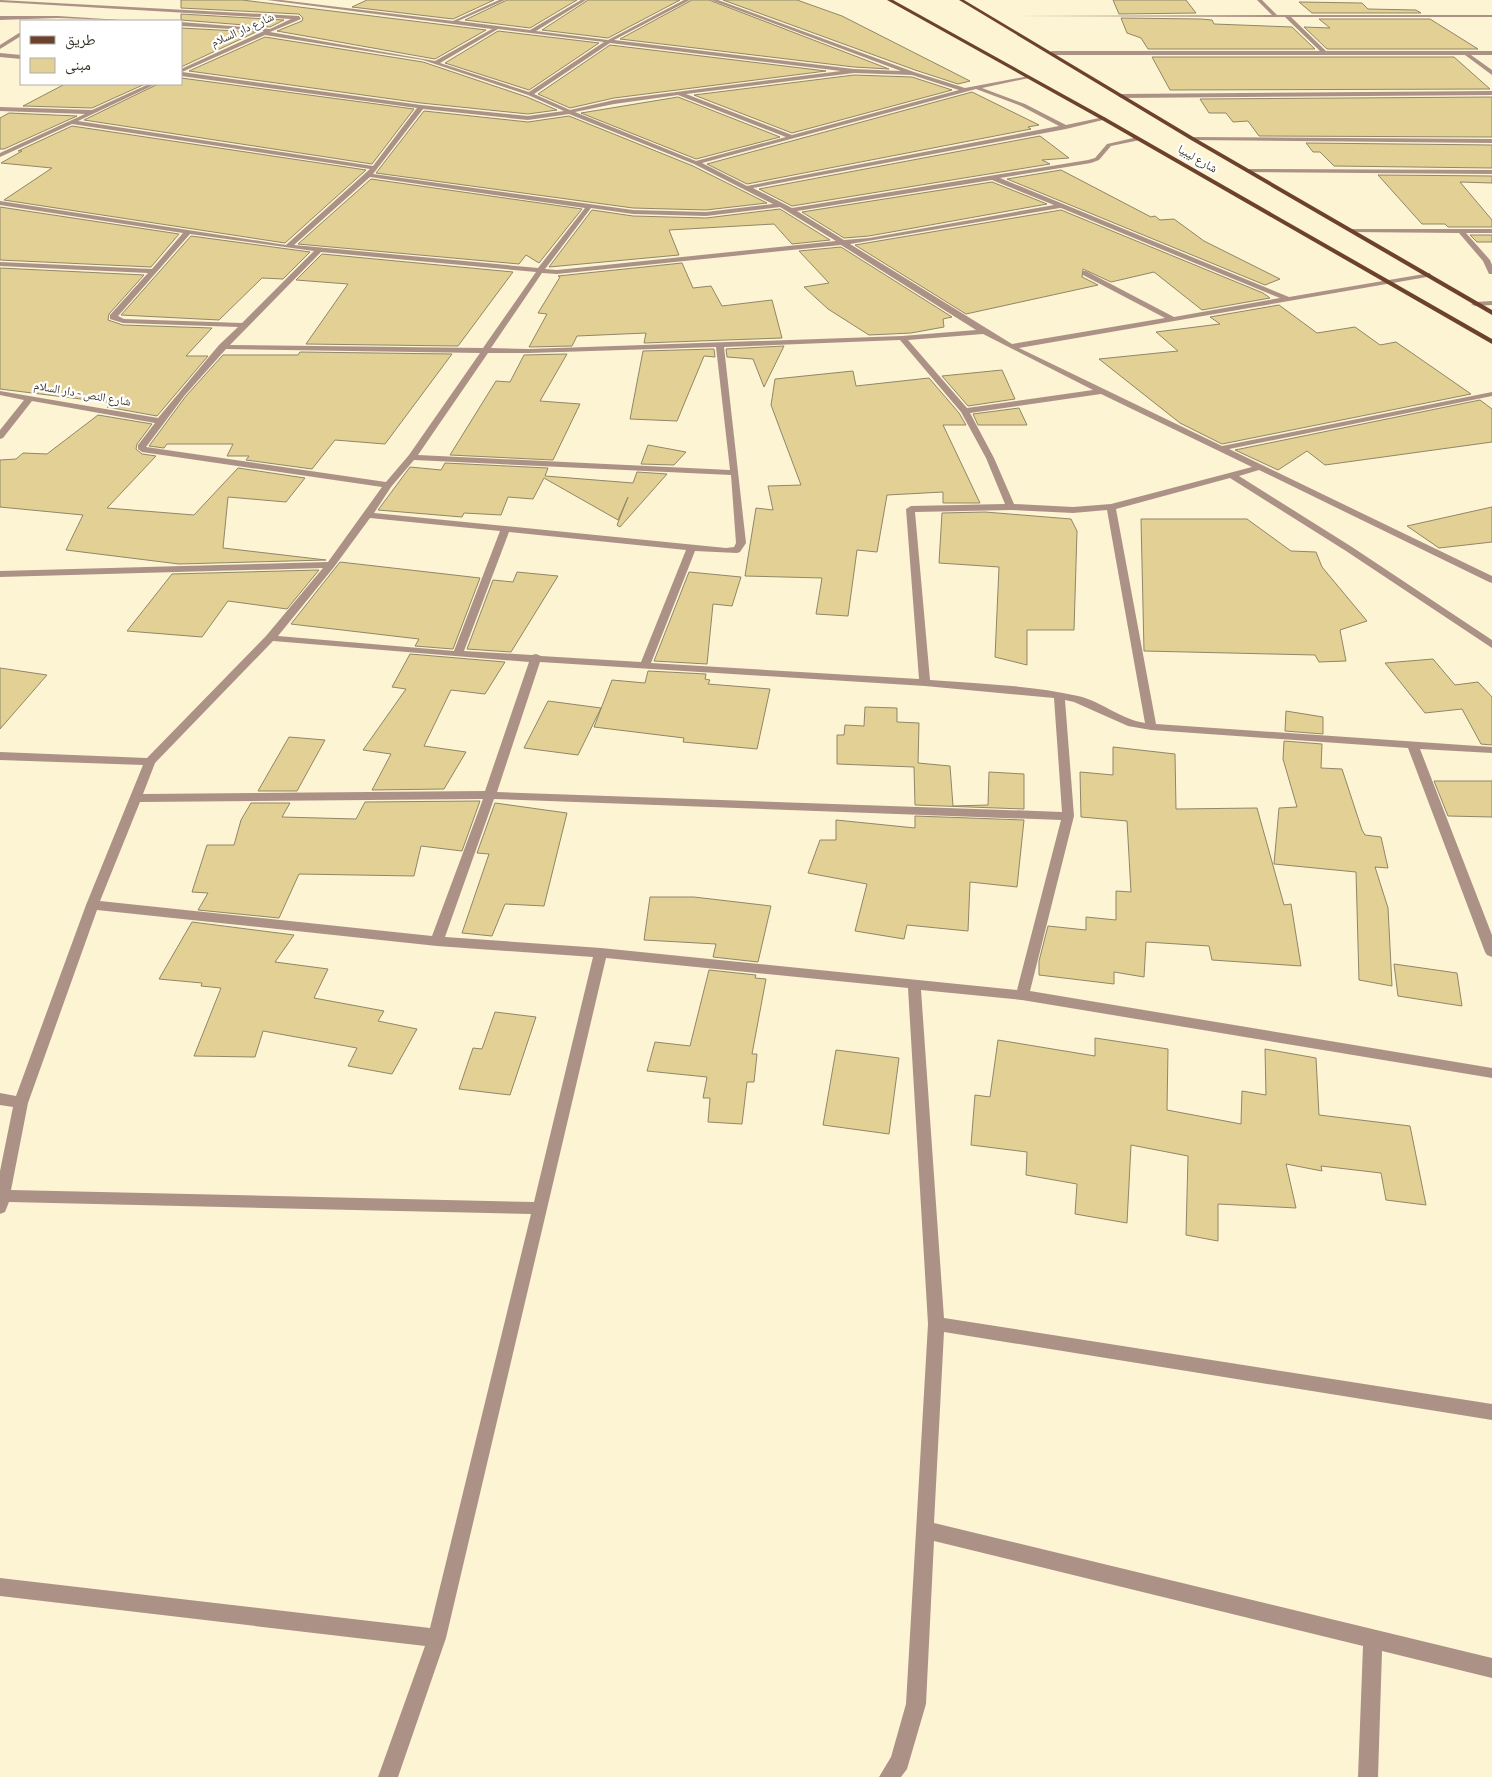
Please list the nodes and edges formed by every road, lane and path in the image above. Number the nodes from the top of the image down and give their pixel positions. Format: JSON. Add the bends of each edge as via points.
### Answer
{"nodes":[{"id":1,"x":269,"y":0,"type":"edge"},
{"id":2,"x":341,"y":0,"type":"edge"},
{"id":3,"x":503,"y":0,"type":"edge"},
{"id":4,"x":584,"y":0,"type":"edge"},
{"id":5,"x":688,"y":0,"type":"edge"},
{"id":6,"x":712,"y":0,"type":"edge"},
{"id":7,"x":889,"y":0,"type":"edge"},
{"id":8,"x":961,"y":0,"type":"edge"},
{"id":9,"x":1260,"y":0,"type":"edge"},
{"id":10,"x":0,"y":1,"type":"edge"},
{"id":11,"x":36,"y":1,"type":"edge"},
{"id":12,"x":69,"y":4,"type":"junction"},
{"id":13,"x":324,"y":7,"type":"junction"},
{"id":14,"x":316,"y":11,"type":"dead end"},
{"id":15,"x":307,"y":14,"type":"dead end"},
{"id":16,"x":1275,"y":15,"type":"junction"},
{"id":17,"x":1285,"y":15,"type":"junction"},
{"id":18,"x":50,"y":16,"type":"junction"},
{"id":19,"x":989,"y":16,"type":"junction"},
{"id":20,"x":1492,"y":16,"type":"edge"},
{"id":21,"x":0,"y":18,"type":"edge"},
{"id":22,"x":299,"y":18,"type":"junction"},
{"id":23,"x":44,"y":20,"type":"edge"},
{"id":24,"x":117,"y":20,"type":"edge"},
{"id":25,"x":453,"y":21,"type":"junction"},
{"id":26,"x":182,"y":24,"type":"edge"},
{"id":27,"x":498,"y":27,"type":"junction"},
{"id":28,"x":272,"y":30,"type":"junction"},
{"id":29,"x":532,"y":31,"type":"junction"},
{"id":30,"x":265,"y":33,"type":"junction"},
{"id":31,"x":20,"y":35,"type":"edge"},
{"id":32,"x":611,"y":40,"type":"junction"},
{"id":33,"x":0,"y":47,"type":"edge"},
{"id":34,"x":1052,"y":52,"type":"junction"},
{"id":35,"x":1325,"y":52,"type":"junction"},
{"id":36,"x":1492,"y":52,"type":"edge"},
{"id":37,"x":1466,"y":53,"type":"junction"},
{"id":38,"x":0,"y":56,"type":"edge"},
{"id":39,"x":20,"y":57,"type":"edge"},
{"id":40,"x":437,"y":62,"type":"junction"},
{"id":41,"x":854,"y":71,"type":"junction"},
{"id":42,"x":182,"y":72,"type":"edge"},
{"id":43,"x":182,"y":72,"type":"edge"},
{"id":44,"x":912,"y":73,"type":"junction"},
{"id":45,"x":1492,"y":73,"type":"edge"},
{"id":46,"x":1026,"y":77,"type":"junction"},
{"id":47,"x":151,"y":85,"type":"edge"},
{"id":48,"x":978,"y":88,"type":"junction"},
{"id":49,"x":965,"y":90,"type":"junction"},
{"id":50,"x":1492,"y":93,"type":"edge"},
{"id":51,"x":530,"y":94,"type":"junction"},
{"id":52,"x":678,"y":94,"type":"junction"},
{"id":53,"x":1121,"y":96,"type":"junction"},
{"id":54,"x":421,"y":107,"type":"junction"},
{"id":55,"x":0,"y":109,"type":"edge"},
{"id":56,"x":94,"y":112,"type":"junction"},
{"id":57,"x":569,"y":112,"type":"junction"},
{"id":58,"x":1104,"y":119,"type":"junction"},
{"id":59,"x":73,"y":122,"type":"junction"},
{"id":60,"x":1066,"y":127,"type":"junction"},
{"id":61,"x":792,"y":137,"type":"junction"},
{"id":62,"x":1138,"y":139,"type":"junction"},
{"id":63,"x":1192,"y":139,"type":"junction"},
{"id":64,"x":1492,"y":141,"type":"edge"},
{"id":65,"x":0,"y":155,"type":"edge"},
{"id":66,"x":696,"y":163,"type":"junction"},
{"id":67,"x":374,"y":168,"type":"junction"},
{"id":68,"x":1248,"y":171,"type":"junction"},
{"id":69,"x":1492,"y":172,"type":"edge"},
{"id":70,"x":369,"y":175,"type":"junction"},
{"id":71,"x":993,"y":178,"type":"junction"},
{"id":72,"x":745,"y":188,"type":"junction"},
{"id":73,"x":0,"y":203,"type":"edge"},
{"id":74,"x":780,"y":205,"type":"junction"},
{"id":75,"x":1060,"y":206,"type":"junction"},
{"id":76,"x":589,"y":207,"type":"junction"},
{"id":77,"x":791,"y":210,"type":"junction"},
{"id":78,"x":1352,"y":231,"type":"junction"},
{"id":79,"x":1462,"y":231,"type":"junction"},
{"id":80,"x":1492,"y":231,"type":"edge"},
{"id":81,"x":187,"y":233,"type":"junction"},
{"id":82,"x":844,"y":243,"type":"junction"},
{"id":83,"x":288,"y":247,"type":"junction"},
{"id":84,"x":318,"y":251,"type":"junction"},
{"id":85,"x":0,"y":264,"type":"edge"},
{"id":86,"x":154,"y":271,"type":"junction"},
{"id":87,"x":540,"y":271,"type":"junction"},
{"id":88,"x":1492,"y":272,"type":"edge"},
{"id":89,"x":1086,"y":273,"type":"dead end"},
{"id":90,"x":1427,"y":275,"type":"junction"},
{"id":91,"x":1386,"y":281,"type":"junction"},
{"id":92,"x":1288,"y":299,"type":"junction"},
{"id":93,"x":1492,"y":303,"type":"edge"},
{"id":94,"x":1475,"y":304,"type":"junction"},
{"id":95,"x":1492,"y":314,"type":"edge"},
{"id":96,"x":1173,"y":319,"type":"junction"},
{"id":97,"x":243,"y":325,"type":"junction"},
{"id":98,"x":984,"y":332,"type":"junction"},
{"id":99,"x":902,"y":338,"type":"junction"},
{"id":100,"x":1492,"y":342,"type":"edge"},
{"id":101,"x":720,"y":344,"type":"junction"},
{"id":102,"x":222,"y":347,"type":"junction"},
{"id":103,"x":1011,"y":347,"type":"junction"},
{"id":104,"x":484,"y":352,"type":"junction"},
{"id":105,"x":1103,"y":391,"type":"junction"},
{"id":106,"x":0,"y":392,"type":"edge"},
{"id":107,"x":1492,"y":394,"type":"edge"},
{"id":108,"x":30,"y":398,"type":"junction"},
{"id":109,"x":966,"y":411,"type":"junction"},
{"id":110,"x":159,"y":421,"type":"junction"},
{"id":111,"x":0,"y":436,"type":"edge"},
{"id":112,"x":1218,"y":449,"type":"junction"},
{"id":113,"x":412,"y":457,"type":"junction"},
{"id":114,"x":1258,"y":468,"type":"junction"},
{"id":115,"x":736,"y":472,"type":"junction"},
{"id":116,"x":1233,"y":476,"type":"junction"},
{"id":117,"x":388,"y":485,"type":"junction"},
{"id":118,"x":1011,"y":507,"type":"junction"},
{"id":119,"x":1111,"y":507,"type":"junction"},
{"id":120,"x":368,"y":515,"type":"junction"},
{"id":121,"x":505,"y":528,"type":"junction"},
{"id":122,"x":692,"y":547,"type":"junction"},
{"id":123,"x":331,"y":565,"type":"junction"},
{"id":124,"x":0,"y":574,"type":"edge"},
{"id":125,"x":1492,"y":580,"type":"edge"},
{"id":126,"x":270,"y":638,"type":"junction"},
{"id":127,"x":1492,"y":645,"type":"edge"},
{"id":128,"x":458,"y":654,"type":"junction"},
{"id":129,"x":536,"y":657,"type":"junction"},
{"id":130,"x":646,"y":665,"type":"junction"},
{"id":131,"x":926,"y":683,"type":"junction"},
{"id":132,"x":1059,"y":695,"type":"junction"},
{"id":133,"x":1151,"y":727,"type":"junction"},
{"id":134,"x":1413,"y":745,"type":"junction"},
{"id":135,"x":1492,"y":750,"type":"edge"},
{"id":136,"x":0,"y":756,"type":"edge"},
{"id":137,"x":150,"y":762,"type":"junction"},
{"id":138,"x":490,"y":795,"type":"junction"},
{"id":139,"x":136,"y":798,"type":"junction"},
{"id":140,"x":1068,"y":816,"type":"junction"},
{"id":141,"x":92,"y":906,"type":"junction"},
{"id":142,"x":436,"y":941,"type":"junction"},
{"id":143,"x":1492,"y":952,"type":"edge"},
{"id":144,"x":601,"y":953,"type":"junction"},
{"id":145,"x":914,"y":985,"type":"junction"},
{"id":146,"x":1022,"y":995,"type":"junction"},
{"id":147,"x":1492,"y":1073,"type":"edge"},
{"id":148,"x":0,"y":1099,"type":"edge"},
{"id":149,"x":21,"y":1103,"type":"junction"},
{"id":150,"x":2,"y":1202,"type":"edge"},
{"id":151,"x":540,"y":1208,"type":"junction"},
{"id":152,"x":936,"y":1324,"type":"junction"},
{"id":153,"x":1492,"y":1412,"type":"edge"},
{"id":154,"x":926,"y":1530,"type":"junction"},
{"id":155,"x":0,"y":1587,"type":"edge"},
{"id":156,"x":437,"y":1638,"type":"junction"},
{"id":157,"x":1373,"y":1639,"type":"junction"},
{"id":158,"x":1492,"y":1668,"type":"edge"},
{"id":159,"x":388,"y":1777,"type":"edge"},
{"id":160,"x":889,"y":1777,"type":"edge"},
{"id":161,"x":1368,"y":1777,"type":"edge"}],
"edges":[{"from":1,"to":13,"type":"street"},
{"from":2,"to":13,"type":"street"},
{"from":3,"to":25,"type":"street"},
{"from":4,"to":29,"type":"street"},
{"from":5,"to":32,"type":"street"},
{"from":6,"to":44,"type":"street"},
{"from":7,"to":46,"type":"main road","name":"شارع ليبيا"},
{"from":8,"to":19,"type":"main road","name":"شارع ليبيا"},
{"from":9,"to":16,"type":"street"},
{"from":10,"to":11,"type":"street"},
{"from":11,"to":12,"type":"street"},
{"from":12,"to":18,"type":"street"},
{"from":12,"to":22,"type":"street"},
{"from":13,"to":14,"type":"street"},
{"from":13,"to":25,"type":"street"},
{"from":15,"to":22,"type":"street","name":"شارع دار السلام"},
{"from":16,"to":17,"type":"street"},
{"from":16,"to":19,"type":"street"},
{"from":17,"to":20,"type":"street"},
{"from":17,"to":35,"type":"street"},
{"from":18,"to":21,"type":"street"},
{"from":18,"to":23,"type":"street"},
{"from":18,"to":24,"type":"street"},
{"from":19,"to":34,"type":"main road","name":"شارع ليبيا"},
{"from":22,"to":28,"type":"street","name":"شارع دار السلام"},
{"from":25,"to":27,"type":"street"},
{"from":26,"to":28,"type":"street"},
{"from":27,"to":29,"type":"street"},
{"from":27,"to":40,"type":"street"},
{"from":28,"to":30,"type":"street","name":"شارع دار السلام"},
{"from":29,"to":32,"type":"street"},
{"from":30,"to":40,"type":"street"},
{"from":30,"to":42,"type":"street","name":"شارع دار السلام"},
{"from":31,"to":33,"type":"street"},
{"from":32,"to":41,"type":"street"},
{"from":32,"to":51,"type":"street"},
{"from":34,"to":35,"type":"street"},
{"from":34,"to":53,"type":"main road","name":"شارع ليبيا"},
{"from":35,"to":37,"type":"street"},
{"from":36,"to":37,"type":"street"},
{"from":37,"to":45,"type":"street"},
{"from":38,"to":39,"type":"street"},
{"from":40,"to":51,"type":"street"},
{"from":41,"to":44,"type":"street"},
{"from":41,"to":52,"type":"street"},
{"from":43,"to":54,"type":"street"},
{"from":44,"to":49,"type":"street"},
{"from":46,"to":48,"type":"street"},
{"from":46,"to":58,"type":"main road","name":"شارع ليبيا"},
{"from":47,"to":56,"type":"street"},
{"from":48,"to":49,"type":"street"},
{"from":48,"to":60,"type":"street","via":[[1023,105]]},
{"from":49,"to":61,"type":"street"},
{"from":50,"to":53,"type":"street"},
{"from":51,"to":57,"type":"street"},
{"from":52,"to":57,"type":"street"},
{"from":52,"to":61,"type":"street"},
{"from":53,"to":63,"type":"main road","name":"شارع ليبيا"},
{"from":54,"to":57,"type":"street","via":[[528,118]]},
{"from":54,"to":67,"type":"street"},
{"from":55,"to":56,"type":"street"},
{"from":56,"to":59,"type":"street"},
{"from":57,"to":66,"type":"street"},
{"from":58,"to":60,"type":"street"},
{"from":58,"to":62,"type":"main road","name":"شارع ليبيا"},
{"from":59,"to":65,"type":"street"},
{"from":59,"to":67,"type":"street"},
{"from":60,"to":72,"type":"street"},
{"from":61,"to":66,"type":"street"},
{"from":62,"to":71,"type":"street","via":[[1109,145],[1097,159],[1089,162]]},
{"from":62,"to":91,"type":"main road","name":"شارع ليبيا"},
{"from":63,"to":64,"type":"street"},
{"from":63,"to":68,"type":"main road","name":"شارع ليبيا"},
{"from":66,"to":72,"type":"street"},
{"from":67,"to":70,"type":"street"},
{"from":68,"to":69,"type":"street"},
{"from":68,"to":78,"type":"main road","name":"شارع ليبيا"},
{"from":70,"to":76,"type":"street"},
{"from":70,"to":83,"type":"street"},
{"from":71,"to":75,"type":"street"},
{"from":71,"to":77,"type":"street"},
{"from":72,"to":74,"type":"street"},
{"from":73,"to":81,"type":"street"},
{"from":74,"to":76,"type":"street","via":[[688,215]]},
{"from":74,"to":77,"type":"street"},
{"from":75,"to":82,"type":"street"},
{"from":75,"to":92,"type":"street"},
{"from":76,"to":87,"type":"street"},
{"from":77,"to":82,"type":"street"},
{"from":78,"to":79,"type":"street"},
{"from":78,"to":90,"type":"main road","name":"شارع ليبيا"},
{"from":79,"to":80,"type":"street"},
{"from":79,"to":88,"type":"street"},
{"from":81,"to":83,"type":"street"},
{"from":81,"to":86,"type":"street"},
{"from":82,"to":87,"type":"street","via":[[569,271]]},
{"from":82,"to":98,"type":"street"},
{"from":83,"to":84,"type":"street"},
{"from":84,"to":87,"type":"street"},
{"from":84,"to":97,"type":"street"},
{"from":85,"to":86,"type":"street"},
{"from":86,"to":97,"type":"street","via":[[113,316],[115,320]]},
{"from":87,"to":104,"type":"street"},
{"from":89,"to":96,"type":"street"},
{"from":90,"to":91,"type":"street"},
{"from":90,"to":94,"type":"main road","name":"شارع ليبيا"},
{"from":91,"to":92,"type":"street"},
{"from":91,"to":100,"type":"main road","name":"شارع ليبيا"},
{"from":92,"to":96,"type":"street"},
{"from":93,"to":94,"type":"street"},
{"from":94,"to":95,"type":"main road","name":"شارع ليبيا"},
{"from":96,"to":103,"type":"street"},
{"from":97,"to":102,"type":"street"},
{"from":98,"to":99,"type":"street"},
{"from":98,"to":103,"type":"street"},
{"from":99,"to":101,"type":"street"},
{"from":99,"to":109,"type":"street"},
{"from":101,"to":104,"type":"street"},
{"from":101,"to":115,"type":"street"},
{"from":102,"to":104,"type":"street"},
{"from":102,"to":110,"type":"street"},
{"from":103,"to":105,"type":"street"},
{"from":104,"to":113,"type":"street"},
{"from":105,"to":109,"type":"street"},
{"from":105,"to":112,"type":"street"},
{"from":106,"to":108,"type":"street","name":"شارع النص - دار السلام"},
{"from":107,"to":112,"type":"street"},
{"from":108,"to":110,"type":"street","name":"شارع النص - دار السلام"},
{"from":108,"to":111,"type":"street"},
{"from":109,"to":118,"type":"street"},
{"from":110,"to":117,"type":"street","via":[[142,448]]},
{"from":112,"to":114,"type":"street"},
{"from":113,"to":115,"type":"street"},
{"from":113,"to":117,"type":"street"},
{"from":114,"to":116,"type":"street"},
{"from":114,"to":125,"type":"street"},
{"from":115,"to":122,"type":"street","via":[[740,546],[737,550],[726,551]]},
{"from":116,"to":119,"type":"street"},
{"from":116,"to":127,"type":"street","via":[[1350,549]]},
{"from":117,"to":120,"type":"street"},
{"from":118,"to":119,"type":"street","via":[[1073,510]]},
{"from":118,"to":131,"type":"street","via":[[919,507],[910,512]]},
{"from":119,"to":133,"type":"street"},
{"from":120,"to":121,"type":"street"},
{"from":120,"to":123,"type":"street"},
{"from":121,"to":122,"type":"street"},
{"from":121,"to":128,"type":"street"},
{"from":122,"to":130,"type":"street"},
{"from":123,"to":124,"type":"street"},
{"from":123,"to":126,"type":"street"},
{"from":126,"to":128,"type":"street"},
{"from":126,"to":137,"type":"street"},
{"from":128,"to":129,"type":"street"},
{"from":129,"to":130,"type":"street"},
{"from":129,"to":138,"type":"street"},
{"from":130,"to":131,"type":"street"},
{"from":131,"to":132,"type":"street"},
{"from":132,"to":133,"type":"street","via":[[1077,699],[1132,724]]},
{"from":132,"to":140,"type":"street"},
{"from":133,"to":134,"type":"street"},
{"from":134,"to":135,"type":"street"},
{"from":134,"to":143,"type":"street"},
{"from":136,"to":137,"type":"street"},
{"from":137,"to":139,"type":"street"},
{"from":138,"to":139,"type":"street"},
{"from":138,"to":140,"type":"street"},
{"from":138,"to":142,"type":"street"},
{"from":139,"to":141,"type":"street"},
{"from":140,"to":146,"type":"street"},
{"from":141,"to":142,"type":"street"},
{"from":141,"to":149,"type":"street"},
{"from":142,"to":144,"type":"street"},
{"from":144,"to":145,"type":"street"},
{"from":144,"to":151,"type":"street"},
{"from":145,"to":146,"type":"street"},
{"from":145,"to":152,"type":"street"},
{"from":146,"to":147,"type":"street"},
{"from":148,"to":149,"type":"street"},
{"from":149,"to":150,"type":"street"},
{"from":150,"to":151,"type":"street"},
{"from":151,"to":156,"type":"street"},
{"from":152,"to":153,"type":"street"},
{"from":152,"to":154,"type":"street"},
{"from":154,"to":157,"type":"street"},
{"from":154,"to":160,"type":"street","via":[[916,1704],[900,1762]]},
{"from":155,"to":156,"type":"street"},
{"from":156,"to":159,"type":"street"},
{"from":157,"to":158,"type":"street"},
{"from":157,"to":161,"type":"street"}]}
